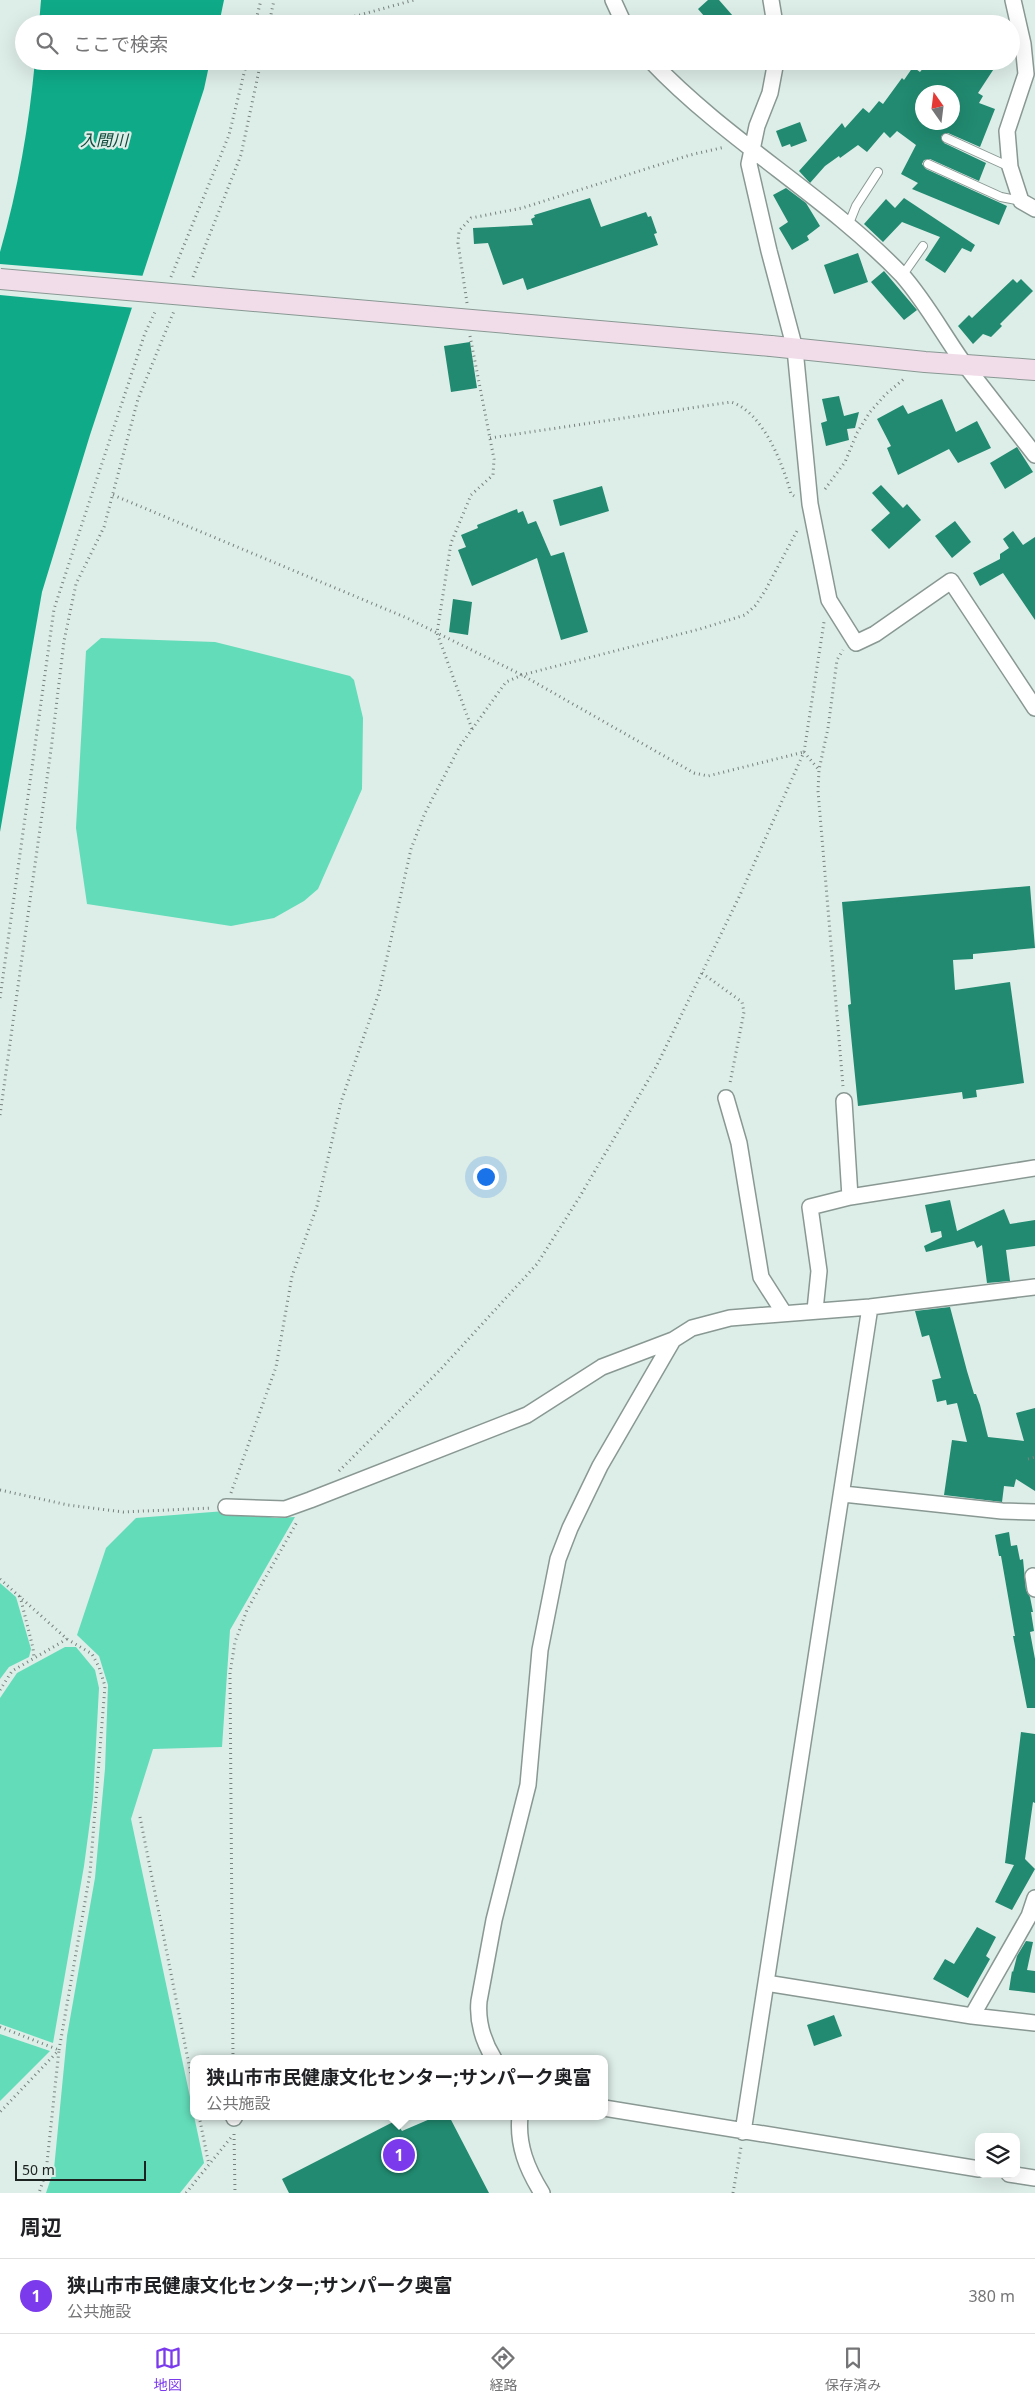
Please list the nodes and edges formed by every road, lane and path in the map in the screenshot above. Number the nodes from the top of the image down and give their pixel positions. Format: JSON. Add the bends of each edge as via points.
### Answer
{"nodes":[{"id":1,"x":261,"y":0,"type":"edge"},
{"id":2,"x":274,"y":0,"type":"edge"},
{"id":3,"x":414,"y":0,"type":"edge"},
{"id":4,"x":613,"y":0,"type":"edge"},
{"id":5,"x":758,"y":0,"type":"edge"},
{"id":6,"x":1013,"y":0,"type":"edge"},
{"id":7,"x":772,"y":4,"type":"edge"},
{"id":8,"x":257,"y":15,"type":"edge"},
{"id":9,"x":271,"y":15,"type":"edge"},
{"id":10,"x":360,"y":15,"type":"edge"},
{"id":11,"x":620,"y":15,"type":"edge"},
{"id":12,"x":1016,"y":15,"type":"edge"},
{"id":13,"x":1020,"y":31,"type":"edge"},
{"id":14,"x":245,"y":70,"type":"edge"},
{"id":15,"x":660,"y":70,"type":"edge"},
{"id":16,"x":774,"y":70,"type":"edge"},
{"id":17,"x":946,"y":138,"type":"dead end"},
{"id":18,"x":748,"y":146,"type":"junction"},
{"id":19,"x":928,"y":164,"type":"dead end"},
{"id":20,"x":1010,"y":167,"type":"junction"},
{"id":21,"x":878,"y":172,"type":"dead end"},
{"id":22,"x":1021,"y":201,"type":"junction"},
{"id":23,"x":1035,"y":209,"type":"edge"},
{"id":24,"x":848,"y":226,"type":"junction"},
{"id":25,"x":923,"y":246,"type":"dead end"},
{"id":26,"x":902,"y":276,"type":"junction"},
{"id":27,"x":0,"y":279,"type":"edge"},
{"id":28,"x":167,"y":285,"type":"dead end"},
{"id":29,"x":467,"y":305,"type":"dead end"},
{"id":30,"x":156,"y":309,"type":"dead end"},
{"id":31,"x":470,"y":330,"type":"dead end"},
{"id":32,"x":795,"y":349,"type":"junction"},
{"id":33,"x":925,"y":362,"type":"junction"},
{"id":34,"x":965,"y":365,"type":"junction"},
{"id":35,"x":1035,"y":370,"type":"edge"},
{"id":36,"x":490,"y":438,"type":"junction"},
{"id":37,"x":1035,"y":455,"type":"edge"},
{"id":38,"x":810,"y":504,"type":"junction"},
{"id":39,"x":829,"y":600,"type":"junction"},
{"id":40,"x":437,"y":633,"type":"junction"},
{"id":41,"x":856,"y":643,"type":"junction"},
{"id":42,"x":522,"y":675,"type":"junction"},
{"id":43,"x":1035,"y":708,"type":"edge"},
{"id":44,"x":472,"y":730,"type":"junction"},
{"id":45,"x":804,"y":752,"type":"junction"},
{"id":46,"x":819,"y":770,"type":"junction"},
{"id":47,"x":702,"y":972,"type":"junction"},
{"id":48,"x":0,"y":998,"type":"edge"},
{"id":49,"x":726,"y":1098,"type":"joint"},
{"id":50,"x":844,"y":1101,"type":"joint"},
{"id":51,"x":0,"y":1115,"type":"edge"},
{"id":52,"x":1035,"y":1168,"type":"edge"},
{"id":53,"x":850,"y":1197,"type":"junction"},
{"id":54,"x":1035,"y":1287,"type":"edge"},
{"id":55,"x":870,"y":1307,"type":"junction"},
{"id":56,"x":815,"y":1310,"type":"junction"},
{"id":57,"x":784,"y":1313,"type":"junction"},
{"id":58,"x":673,"y":1340,"type":"junction"},
{"id":59,"x":1035,"y":1457,"type":"edge"},
{"id":60,"x":1028,"y":1459,"type":"dead end"},
{"id":61,"x":337,"y":1473,"type":"dead end"},
{"id":62,"x":0,"y":1490,"type":"edge"},
{"id":63,"x":843,"y":1494,"type":"junction"},
{"id":64,"x":310,"y":1500,"type":"junction"},
{"id":65,"x":226,"y":1507,"type":"junction"},
{"id":66,"x":1035,"y":1512,"type":"edge"},
{"id":67,"x":0,"y":1579,"type":"edge"},
{"id":68,"x":20,"y":1596,"type":"junction"},
{"id":69,"x":67,"y":1639,"type":"junction"},
{"id":70,"x":34,"y":1658,"type":"junction"},
{"id":71,"x":0,"y":1690,"type":"edge"},
{"id":72,"x":140,"y":1817,"type":"dead end"},
{"id":73,"x":1035,"y":1898,"type":"edge"},
{"id":74,"x":766,"y":1983,"type":"junction"},
{"id":75,"x":972,"y":2016,"type":"junction"},
{"id":76,"x":1035,"y":2023,"type":"edge"},
{"id":77,"x":0,"y":2027,"type":"edge"},
{"id":78,"x":59,"y":2050,"type":"junction"},
{"id":79,"x":232,"y":2055,"type":"edge"},
{"id":80,"x":491,"y":2055,"type":"edge"},
{"id":81,"x":190,"y":2070,"type":"edge"},
{"id":82,"x":608,"y":2109,"type":"edge"},
{"id":83,"x":0,"y":2112,"type":"edge"},
{"id":84,"x":200,"y":2120,"type":"edge"},
{"id":85,"x":234,"y":2120,"type":"edge"},
{"id":86,"x":519,"y":2120,"type":"edge"},
{"id":87,"x":743,"y":2132,"type":"junction"},
{"id":88,"x":234,"y":2134,"type":"junction"},
{"id":89,"x":209,"y":2165,"type":"junction"},
{"id":90,"x":975,"y":2169,"type":"edge"},
{"id":91,"x":1020,"y":2176,"type":"edge"},
{"id":92,"x":1035,"y":2178,"type":"edge"},
{"id":93,"x":39,"y":2193,"type":"edge"},
{"id":94,"x":186,"y":2193,"type":"edge"},
{"id":95,"x":236,"y":2193,"type":"edge"},
{"id":96,"x":542,"y":2193,"type":"edge"},
{"id":97,"x":733,"y":2193,"type":"edge"}],
"edges":[{"from":1,"to":8,"type":"path"},
{"from":2,"to":9,"type":"path"},
{"from":3,"to":10,"type":"path"},
{"from":4,"to":11,"type":"street"},
{"from":5,"to":7,"type":"street"},
{"from":6,"to":12,"type":"street"},
{"from":13,"to":20,"type":"street","via":[[1026,74],[1007,131]]},
{"from":14,"to":28,"type":"path","via":[[229,135]]},
{"from":15,"to":18,"type":"street"},
{"from":16,"to":18,"type":"street","via":[[770,93]]},
{"from":17,"to":20,"type":"lane"},
{"from":18,"to":24,"type":"street"},
{"from":18,"to":29,"type":"path","via":[[690,155],[522,208],[471,218],[459,231],[458,243]]},
{"from":18,"to":32,"type":"street","via":[[755,194]]},
{"from":19,"to":22,"type":"lane","via":[[1001,197]]},
{"from":20,"to":22,"type":"street"},
{"from":21,"to":24,"type":"lane","via":[[856,206]]},
{"from":22,"to":23,"type":"street"},
{"from":24,"to":26,"type":"street"},
{"from":25,"to":26,"type":"lane"},
{"from":26,"to":34,"type":"street"},
{"from":27,"to":32,"type":"street","bridge":true},
{"from":30,"to":48,"type":"path","via":[[145,333],[54,608]]},
{"from":31,"to":36,"type":"path","via":[[472,356]]},
{"from":32,"to":33,"type":"street"},
{"from":32,"to":38,"type":"street"},
{"from":33,"to":34,"type":"street"},
{"from":33,"to":38,"type":"path","via":[[886,394],[870,412],[845,462]]},
{"from":34,"to":35,"type":"street"},
{"from":34,"to":37,"type":"street"},
{"from":36,"to":38,"type":"path","via":[[731,402],[741,405],[754,418],[772,444],[791,494]]},
{"from":36,"to":40,"type":"path","via":[[493,475],[472,495],[451,543]]},
{"from":38,"to":39,"type":"street"},
{"from":38,"to":42,"type":"path","via":[[766,589],[745,615]]},
{"from":39,"to":41,"type":"street"},
{"from":39,"to":45,"type":"path"},
{"from":40,"to":42,"type":"path"},
{"from":40,"to":44,"type":"path"},
{"from":40,"to":51,"type":"path","via":[[113,495],[104,527],[76,584],[64,642]]},
{"from":41,"to":43,"type":"street","via":[[875,634],[951,581]]},
{"from":41,"to":46,"type":"path","via":[[842,650],[836,660]]},
{"from":42,"to":44,"type":"path","via":[[506,682]]},
{"from":42,"to":45,"type":"path","via":[[694,774],[708,776]]},
{"from":44,"to":65,"type":"path","via":[[460,746],[425,813],[412,849],[380,993],[341,1102],[317,1206],[292,1276],[276,1366]]},
{"from":45,"to":46,"type":"path"},
{"from":45,"to":47,"type":"path"},
{"from":46,"to":50,"type":"path","via":[[818,791]]},
{"from":47,"to":49,"type":"path","via":[[742,1002],[744,1012]]},
{"from":47,"to":61,"type":"path","via":[[656,1067],[537,1264],[440,1370]]},
{"from":49,"to":57,"type":"street","via":[[739,1142],[761,1276]]},
{"from":50,"to":53,"type":"street"},
{"from":52,"to":53,"type":"street"},
{"from":53,"to":56,"type":"street","via":[[810,1207],[818,1271]]},
{"from":54,"to":55,"type":"street"},
{"from":55,"to":56,"type":"street"},
{"from":55,"to":63,"type":"street"},
{"from":56,"to":57,"type":"street"},
{"from":57,"to":58,"type":"street","via":[[730,1318],[692,1328]]},
{"from":58,"to":64,"type":"street","via":[[602,1367],[527,1415]]},
{"from":58,"to":80,"type":"street","via":[[600,1466],[558,1559],[540,1650],[528,1785],[494,1920],[479,2001],[481,2029]]},
{"from":59,"to":60,"type":"path"},
{"from":62,"to":65,"type":"path","via":[[68,1505],[123,1512]]},
{"from":63,"to":66,"type":"street"},
{"from":63,"to":74,"type":"street"},
{"from":64,"to":65,"type":"street","via":[[285,1509]]},
{"from":64,"to":79,"type":"path","via":[[246,1610],[235,1642],[230,1673]]},
{"from":67,"to":68,"type":"path"},
{"from":68,"to":69,"type":"path"},
{"from":68,"to":70,"type":"path"},
{"from":69,"to":70,"type":"path"},
{"from":69,"to":78,"type":"path","via":[[92,1654],[105,1686],[90,1873]]},
{"from":70,"to":71,"type":"path","via":[[12,1671]]},
{"from":72,"to":81,"type":"path"},
{"from":73,"to":75,"type":"street","via":[[1029,1916]]},
{"from":74,"to":75,"type":"street"},
{"from":74,"to":87,"type":"street"},
{"from":75,"to":76,"type":"street"},
{"from":77,"to":78,"type":"path"},
{"from":78,"to":83,"type":"path"},
{"from":78,"to":93,"type":"path","via":[[46,2172]]},
{"from":82,"to":87,"type":"street"},
{"from":84,"to":89,"type":"path"},
{"from":85,"to":88,"type":"path"},
{"from":86,"to":96,"type":"street","via":[[522,2152]]},
{"from":87,"to":90,"type":"street"},
{"from":87,"to":97,"type":"path"},
{"from":88,"to":89,"type":"path"},
{"from":88,"to":95,"type":"path"},
{"from":89,"to":94,"type":"path"},
{"from":91,"to":92,"type":"street"}]}
